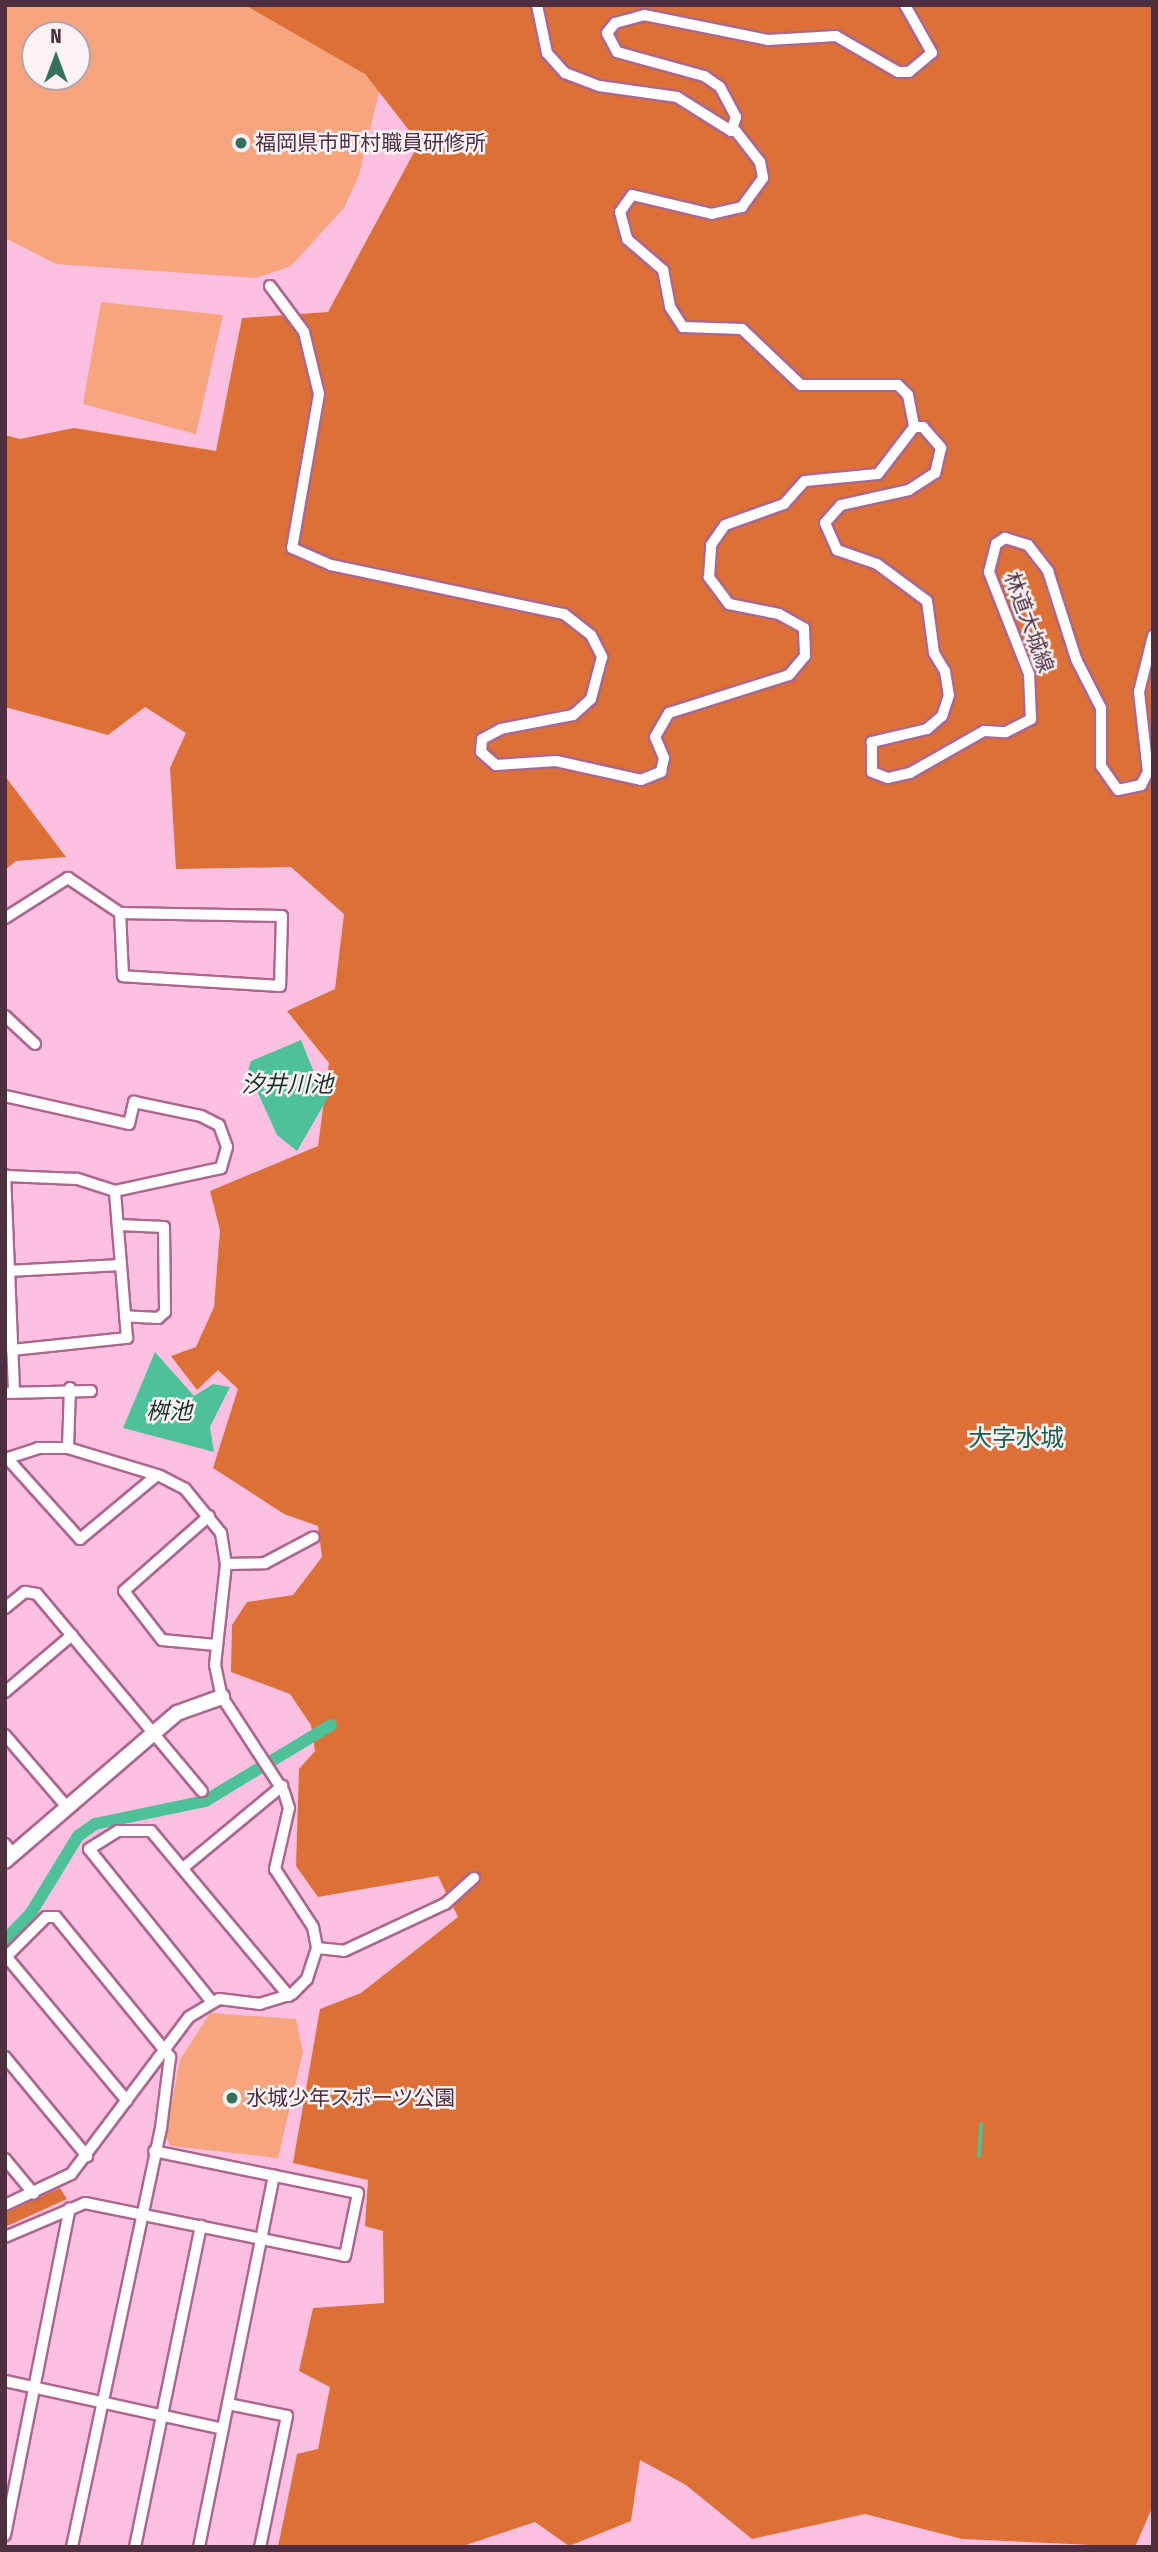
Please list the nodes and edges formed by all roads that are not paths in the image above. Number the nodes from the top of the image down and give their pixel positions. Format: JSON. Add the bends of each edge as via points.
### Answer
{"nodes":[{"id":1,"x":537,"y":5,"type":"edge"},
{"id":2,"x":905,"y":5,"type":"edge"},
{"id":3,"x":735,"y":130,"type":"junction"},
{"id":4,"x":270,"y":286,"type":"dead end"},
{"id":5,"x":914,"y":427,"type":"junction"},
{"id":6,"x":1153,"y":636,"type":"edge"},
{"id":7,"x":120,"y":914,"type":"junction"},
{"id":8,"x":5,"y":918,"type":"edge"},
{"id":9,"x":5,"y":1016,"type":"edge"},
{"id":10,"x":36,"y":1044,"type":"dead end"},
{"id":11,"x":5,"y":1096,"type":"edge"},
{"id":12,"x":6,"y":1175,"type":"edge"},
{"id":13,"x":115,"y":1191,"type":"junction"},
{"id":14,"x":119,"y":1225,"type":"junction"},
{"id":15,"x":121,"y":1265,"type":"junction"},
{"id":16,"x":8,"y":1271,"type":"junction"},
{"id":17,"x":125,"y":1316,"type":"junction"},
{"id":18,"x":12,"y":1350,"type":"junction"},
{"id":19,"x":70,"y":1388,"type":"junction"},
{"id":20,"x":9,"y":1391,"type":"edge"},
{"id":21,"x":91,"y":1391,"type":"dead end"},
{"id":22,"x":68,"y":1448,"type":"junction"},
{"id":23,"x":6,"y":1459,"type":"edge"},
{"id":24,"x":157,"y":1475,"type":"junction"},
{"id":25,"x":209,"y":1516,"type":"junction"},
{"id":26,"x":314,"y":1537,"type":"dead end"},
{"id":27,"x":226,"y":1564,"type":"junction"},
{"id":28,"x":5,"y":1608,"type":"edge"},
{"id":29,"x":72,"y":1635,"type":"junction"},
{"id":30,"x":216,"y":1645,"type":"junction"},
{"id":31,"x":5,"y":1692,"type":"edge"},
{"id":32,"x":222,"y":1696,"type":"junction"},
{"id":33,"x":154,"y":1731,"type":"junction"},
{"id":34,"x":5,"y":1735,"type":"edge"},
{"id":35,"x":282,"y":1786,"type":"junction"},
{"id":36,"x":202,"y":1791,"type":"dead end"},
{"id":37,"x":66,"y":1806,"type":"junction"},
{"id":38,"x":8,"y":1853,"type":"edge"},
{"id":39,"x":183,"y":1868,"type":"junction"},
{"id":40,"x":474,"y":1878,"type":"dead end"},
{"id":41,"x":317,"y":1948,"type":"junction"},
{"id":42,"x":6,"y":1955,"type":"edge"},
{"id":43,"x":289,"y":1996,"type":"junction"},
{"id":44,"x":212,"y":2002,"type":"junction"},
{"id":45,"x":167,"y":2046,"type":"junction"},
{"id":46,"x":5,"y":2057,"type":"edge"},
{"id":47,"x":127,"y":2101,"type":"junction"},
{"id":48,"x":154,"y":2151,"type":"junction"},
{"id":49,"x":87,"y":2156,"type":"junction"},
{"id":50,"x":5,"y":2159,"type":"edge"},
{"id":51,"x":274,"y":2176,"type":"junction"},
{"id":52,"x":34,"y":2194,"type":"junction"},
{"id":53,"x":5,"y":2205,"type":"edge"},
{"id":54,"x":70,"y":2208,"type":"junction"},
{"id":55,"x":139,"y":2214,"type":"junction"},
{"id":56,"x":201,"y":2226,"type":"junction"},
{"id":57,"x":5,"y":2237,"type":"edge"},
{"id":58,"x":261,"y":2239,"type":"junction"},
{"id":59,"x":5,"y":2381,"type":"edge"},
{"id":60,"x":35,"y":2388,"type":"junction"},
{"id":61,"x":101,"y":2402,"type":"junction"},
{"id":62,"x":228,"y":2404,"type":"junction"},
{"id":63,"x":162,"y":2415,"type":"junction"},
{"id":64,"x":223,"y":2429,"type":"junction"},
{"id":65,"x":5,"y":2535,"type":"edge"},
{"id":66,"x":72,"y":2547,"type":"edge"},
{"id":67,"x":135,"y":2547,"type":"edge"},
{"id":68,"x":199,"y":2547,"type":"edge"},
{"id":69,"x":260,"y":2547,"type":"edge"}],
"edges":[{"from":1,"to":3,"type":"street","via":[[547,53],[565,73],[599,86],[677,97],[701,106],[718,126]]},
{"from":2,"to":3,"type":"street","via":[[932,53],[909,72],[898,72],[836,36],[768,40],[644,15],[615,23],[607,33],[617,52],[704,76],[720,87]]},
{"from":3,"to":5,"type":"street","via":[[760,162],[763,178],[741,207],[712,214],[632,195],[620,212],[627,239],[663,270],[670,307],[683,327],[742,329],[801,385],[898,385],[908,395]]},
{"from":4,"to":5,"type":"street","via":[[308,341],[319,394],[292,548],[331,565],[575,620],[602,657],[591,699],[573,715],[501,729],[482,739],[481,752],[496,765],[556,761],[641,780],[661,772],[664,758],[655,737],[669,713],[773,682],[805,656],[804,628],[792,619],[745,611],[718,593],[709,577],[711,545],[725,525],[784,504],[805,481],[878,474]]},
{"from":5,"to":6,"type":"street","name":"林道大城線","via":[[923,427],[940,448],[935,473],[909,490],[841,505],[825,523],[838,550],[877,564],[927,601],[934,653],[945,670],[950,695],[942,716],[927,729],[872,742],[872,772],[888,778],[910,774],[984,731],[1006,732],[1031,719],[1029,674],[989,572],[996,544],[1005,538],[1028,545],[1052,580],[1076,659],[1101,708],[1101,766],[1118,790],[1141,785],[1148,772],[1139,692]]},
{"from":7,"to":7,"type":"street","via":[[123,976],[281,986],[282,916]]},
{"from":7,"to":8,"type":"street","via":[[68,878]]},
{"from":9,"to":10,"type":"street"},
{"from":11,"to":13,"type":"street","via":[[129,1124],[134,1102],[219,1125],[227,1147],[220,1168]]},
{"from":12,"to":13,"type":"street","via":[[77,1179]]},
{"from":12,"to":16,"type":"street"},
{"from":13,"to":14,"type":"street"},
{"from":14,"to":15,"type":"street"},
{"from":14,"to":17,"type":"street","via":[[164,1227],[165,1312],[158,1318]]},
{"from":15,"to":16,"type":"street"},
{"from":15,"to":17,"type":"street"},
{"from":16,"to":18,"type":"street"},
{"from":17,"to":18,"type":"street","via":[[124,1342]]},
{"from":18,"to":20,"type":"street"},
{"from":19,"to":20,"type":"street"},
{"from":19,"to":21,"type":"street"},
{"from":19,"to":22,"type":"street"},
{"from":22,"to":23,"type":"street","via":[[38,1448]]},
{"from":22,"to":24,"type":"street"},
{"from":23,"to":24,"type":"street","via":[[80,1539]]},
{"from":24,"to":25,"type":"street","via":[[185,1489]]},
{"from":25,"to":27,"type":"street","via":[[220,1533]]},
{"from":25,"to":30,"type":"street","via":[[124,1591],[162,1640]]},
{"from":26,"to":27,"type":"street","via":[[265,1563]]},
{"from":27,"to":30,"type":"street"},
{"from":28,"to":29,"type":"street","via":[[31,1591]]},
{"from":29,"to":31,"type":"street"},
{"from":29,"to":33,"type":"street"},
{"from":30,"to":32,"type":"street"},
{"from":32,"to":33,"type":"street","via":[[177,1713]]},
{"from":32,"to":35,"type":"street"},
{"from":33,"to":36,"type":"street"},
{"from":33,"to":37,"type":"street"},
{"from":34,"to":37,"type":"street"},
{"from":35,"to":39,"type":"street"},
{"from":35,"to":41,"type":"street","via":[[289,1808],[275,1868],[313,1927]]},
{"from":37,"to":38,"type":"street"},
{"from":39,"to":43,"type":"street"},
{"from":39,"to":44,"type":"street","via":[[147,1829],[118,1831],[88,1852]]},
{"from":40,"to":41,"type":"street","via":[[445,1904],[344,1951]]},
{"from":41,"to":43,"type":"street","via":[[307,1979]]},
{"from":42,"to":45,"type":"street","via":[[46,1917],[57,1917]]},
{"from":42,"to":47,"type":"street"},
{"from":43,"to":44,"type":"street","via":[[260,2004]]},
{"from":44,"to":45,"type":"street","via":[[189,2017]]},
{"from":45,"to":47,"type":"street"},
{"from":45,"to":48,"type":"street","via":[[171,2067]]},
{"from":46,"to":49,"type":"street"},
{"from":47,"to":49,"type":"street"},
{"from":48,"to":51,"type":"street"},
{"from":48,"to":55,"type":"street"},
{"from":49,"to":52,"type":"street","via":[[71,2174]]},
{"from":50,"to":52,"type":"street"},
{"from":51,"to":58,"type":"street"},
{"from":51,"to":58,"type":"street","via":[[358,2193],[345,2256]]},
{"from":52,"to":53,"type":"street"},
{"from":54,"to":55,"type":"street","via":[[85,2203]]},
{"from":54,"to":57,"type":"street"},
{"from":54,"to":60,"type":"street"},
{"from":55,"to":56,"type":"street"},
{"from":55,"to":61,"type":"street"},
{"from":56,"to":58,"type":"street"},
{"from":56,"to":63,"type":"street"},
{"from":58,"to":62,"type":"street"},
{"from":59,"to":60,"type":"street"},
{"from":60,"to":61,"type":"street"},
{"from":60,"to":65,"type":"street"},
{"from":61,"to":63,"type":"street"},
{"from":61,"to":66,"type":"street"},
{"from":62,"to":64,"type":"street"},
{"from":62,"to":69,"type":"street","via":[[287,2416]]},
{"from":63,"to":64,"type":"street"},
{"from":63,"to":67,"type":"street"},
{"from":64,"to":68,"type":"street"}]}
